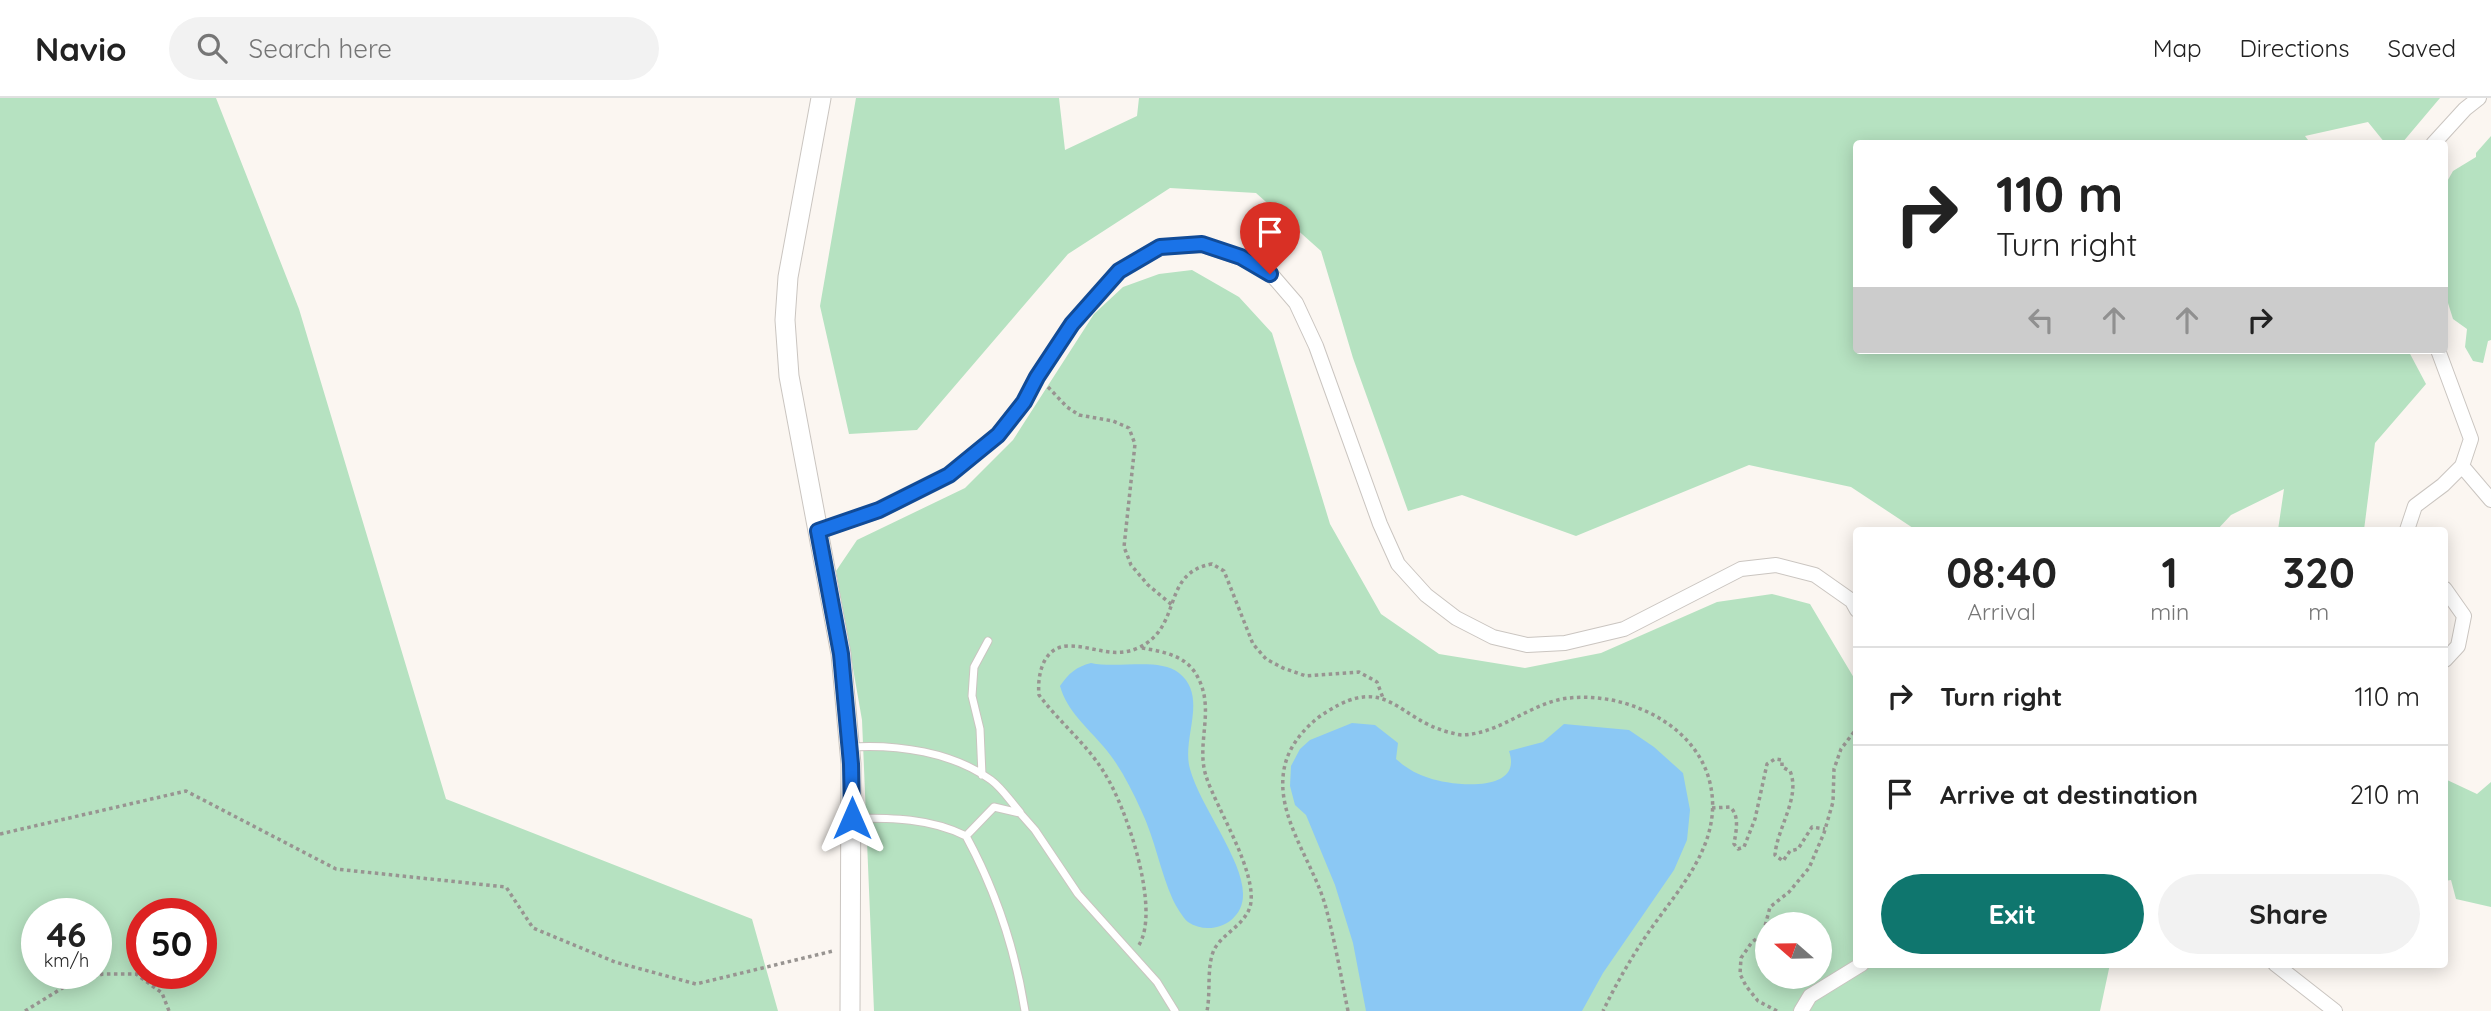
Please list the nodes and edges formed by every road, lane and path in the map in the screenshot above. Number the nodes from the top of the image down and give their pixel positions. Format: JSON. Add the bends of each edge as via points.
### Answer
{"nodes":[{"id":1,"x":821,"y":98,"type":"edge"},
{"id":2,"x":2479,"y":98,"type":"edge"},
{"id":3,"x":2437,"y":140,"type":"edge"},
{"id":4,"x":2439,"y":354,"type":"edge"},
{"id":5,"x":1037,"y":377,"type":"junction"},
{"id":6,"x":2462,"y":466,"type":"junction"},
{"id":7,"x":2491,"y":500,"type":"edge"},
{"id":8,"x":2408,"y":527,"type":"edge"},
{"id":9,"x":818,"y":531,"type":"junction"},
{"id":10,"x":2448,"y":593,"type":"edge"},
{"id":11,"x":1853,"y":603,"type":"edge"},
{"id":12,"x":1172,"y":605,"type":"junction"},
{"id":13,"x":988,"y":641,"type":"dead end"},
{"id":14,"x":1139,"y":648,"type":"junction"},
{"id":15,"x":2448,"y":657,"type":"edge"},
{"id":16,"x":1383,"y":698,"type":"junction"},
{"id":17,"x":1853,"y":733,"type":"edge"},
{"id":18,"x":849,"y":747,"type":"junction"},
{"id":19,"x":982,"y":775,"type":"junction"},
{"id":20,"x":1712,"y":808,"type":"junction"},
{"id":21,"x":1020,"y":813,"type":"junction"},
{"id":22,"x":852,"y":818,"type":"junction"},
{"id":23,"x":1825,"y":829,"type":"junction"},
{"id":24,"x":0,"y":834,"type":"edge"},
{"id":25,"x":966,"y":836,"type":"junction"},
{"id":26,"x":851,"y":947,"type":"junction"},
{"id":27,"x":1132,"y":957,"type":"junction"},
{"id":28,"x":1855,"y":968,"type":"edge"},
{"id":29,"x":2280,"y":968,"type":"edge"},
{"id":30,"x":25,"y":1011,"type":"edge"},
{"id":31,"x":169,"y":1011,"type":"edge"},
{"id":32,"x":850,"y":1011,"type":"edge"},
{"id":33,"x":1025,"y":1011,"type":"edge"},
{"id":34,"x":1175,"y":1011,"type":"edge"},
{"id":35,"x":1206,"y":1011,"type":"edge"},
{"id":36,"x":1348,"y":1011,"type":"edge"},
{"id":37,"x":1603,"y":1011,"type":"edge"},
{"id":38,"x":1777,"y":1011,"type":"edge"},
{"id":39,"x":1801,"y":1011,"type":"edge"},
{"id":40,"x":2335,"y":1011,"type":"edge"}],
"edges":[{"from":1,"to":9,"type":"main road","via":[[788,277],[785,320],[789,376]]},
{"from":2,"to":3,"type":"street"},
{"from":4,"to":6,"type":"street","via":[[2471,439]]},
{"from":5,"to":9,"type":"street","via":[[998,435],[949,475],[879,510]]},
{"from":5,"to":11,"type":"street","via":[[1072,324],[1119,271],[1160,247],[1202,244],[1241,257],[1270,274],[1296,303],[1398,564],[1426,595],[1456,618],[1493,637],[1527,645],[1565,643],[1624,629],[1741,569],[1776,565],[1815,575]]},
{"from":5,"to":12,"type":"path","via":[[1079,415],[1129,428],[1135,443],[1124,547],[1131,565]]},
{"from":6,"to":7,"type":"street"},
{"from":6,"to":8,"type":"street","via":[[2415,506]]},
{"from":9,"to":18,"type":"main road","via":[[841,654]]},
{"from":10,"to":15,"type":"street","via":[[2464,616],[2458,646]]},
{"from":12,"to":14,"type":"path","via":[[1160,632]]},
{"from":12,"to":16,"type":"path","via":[[1187,573],[1212,564],[1223,571],[1253,644],[1266,659],[1306,676],[1359,672],[1377,682]]},
{"from":13,"to":19,"type":"lane","via":[[974,667],[972,696],[980,729]]},
{"from":14,"to":27,"type":"path","via":[[1110,654],[1056,648],[1047,656],[1037,680],[1039,695],[1049,709],[1104,772],[1134,839],[1145,915],[1144,937]]},
{"from":14,"to":35,"type":"path","via":[[1179,658],[1194,670],[1204,691],[1206,775],[1242,856],[1250,891],[1250,908],[1214,950]]},
{"from":16,"to":20,"type":"path","via":[[1438,729],[1461,735],[1486,731],[1560,699],[1585,697],[1634,706],[1684,737],[1698,755],[1710,782]]},
{"from":16,"to":36,"type":"path","via":[[1343,702],[1320,716],[1300,736],[1283,774],[1284,801],[1325,905]]},
{"from":17,"to":23,"type":"path","via":[[1833,769],[1833,802]]},
{"from":18,"to":19,"type":"lane","via":[[925,752],[963,763]]},
{"from":18,"to":22,"type":"main road"},
{"from":19,"to":21,"type":"lane","via":[[993,781]]},
{"from":20,"to":23,"type":"path","via":[[1730,807],[1735,812],[1734,844],[1744,848],[1767,764],[1782,760],[1782,767],[1793,778],[1775,855],[1783,861],[1798,849],[1812,827]]},
{"from":20,"to":37,"type":"path","via":[[1708,839],[1698,863],[1629,963]]},
{"from":21,"to":25,"type":"lane","via":[[994,807]]},
{"from":21,"to":27,"type":"lane","via":[[1078,894]]},
{"from":22,"to":25,"type":"lane","via":[[927,822]]},
{"from":22,"to":26,"type":"main road"},
{"from":23,"to":38,"type":"path","via":[[1809,868],[1770,907],[1763,934],[1741,958],[1740,974],[1746,986],[1758,1001]]},
{"from":24,"to":26,"type":"path","via":[[186,790],[336,869],[506,887],[533,928],[615,962],[696,984]]},
{"from":25,"to":33,"type":"lane","via":[[1003,918]]},
{"from":26,"to":32,"type":"main road"},
{"from":27,"to":34,"type":"lane","via":[[1157,982]]},
{"from":28,"to":39,"type":"street","via":[[1810,996]]},
{"from":29,"to":40,"type":"street"},
{"from":30,"to":31,"type":"path","via":[[69,984],[103,974],[136,974],[162,993]]}]}
